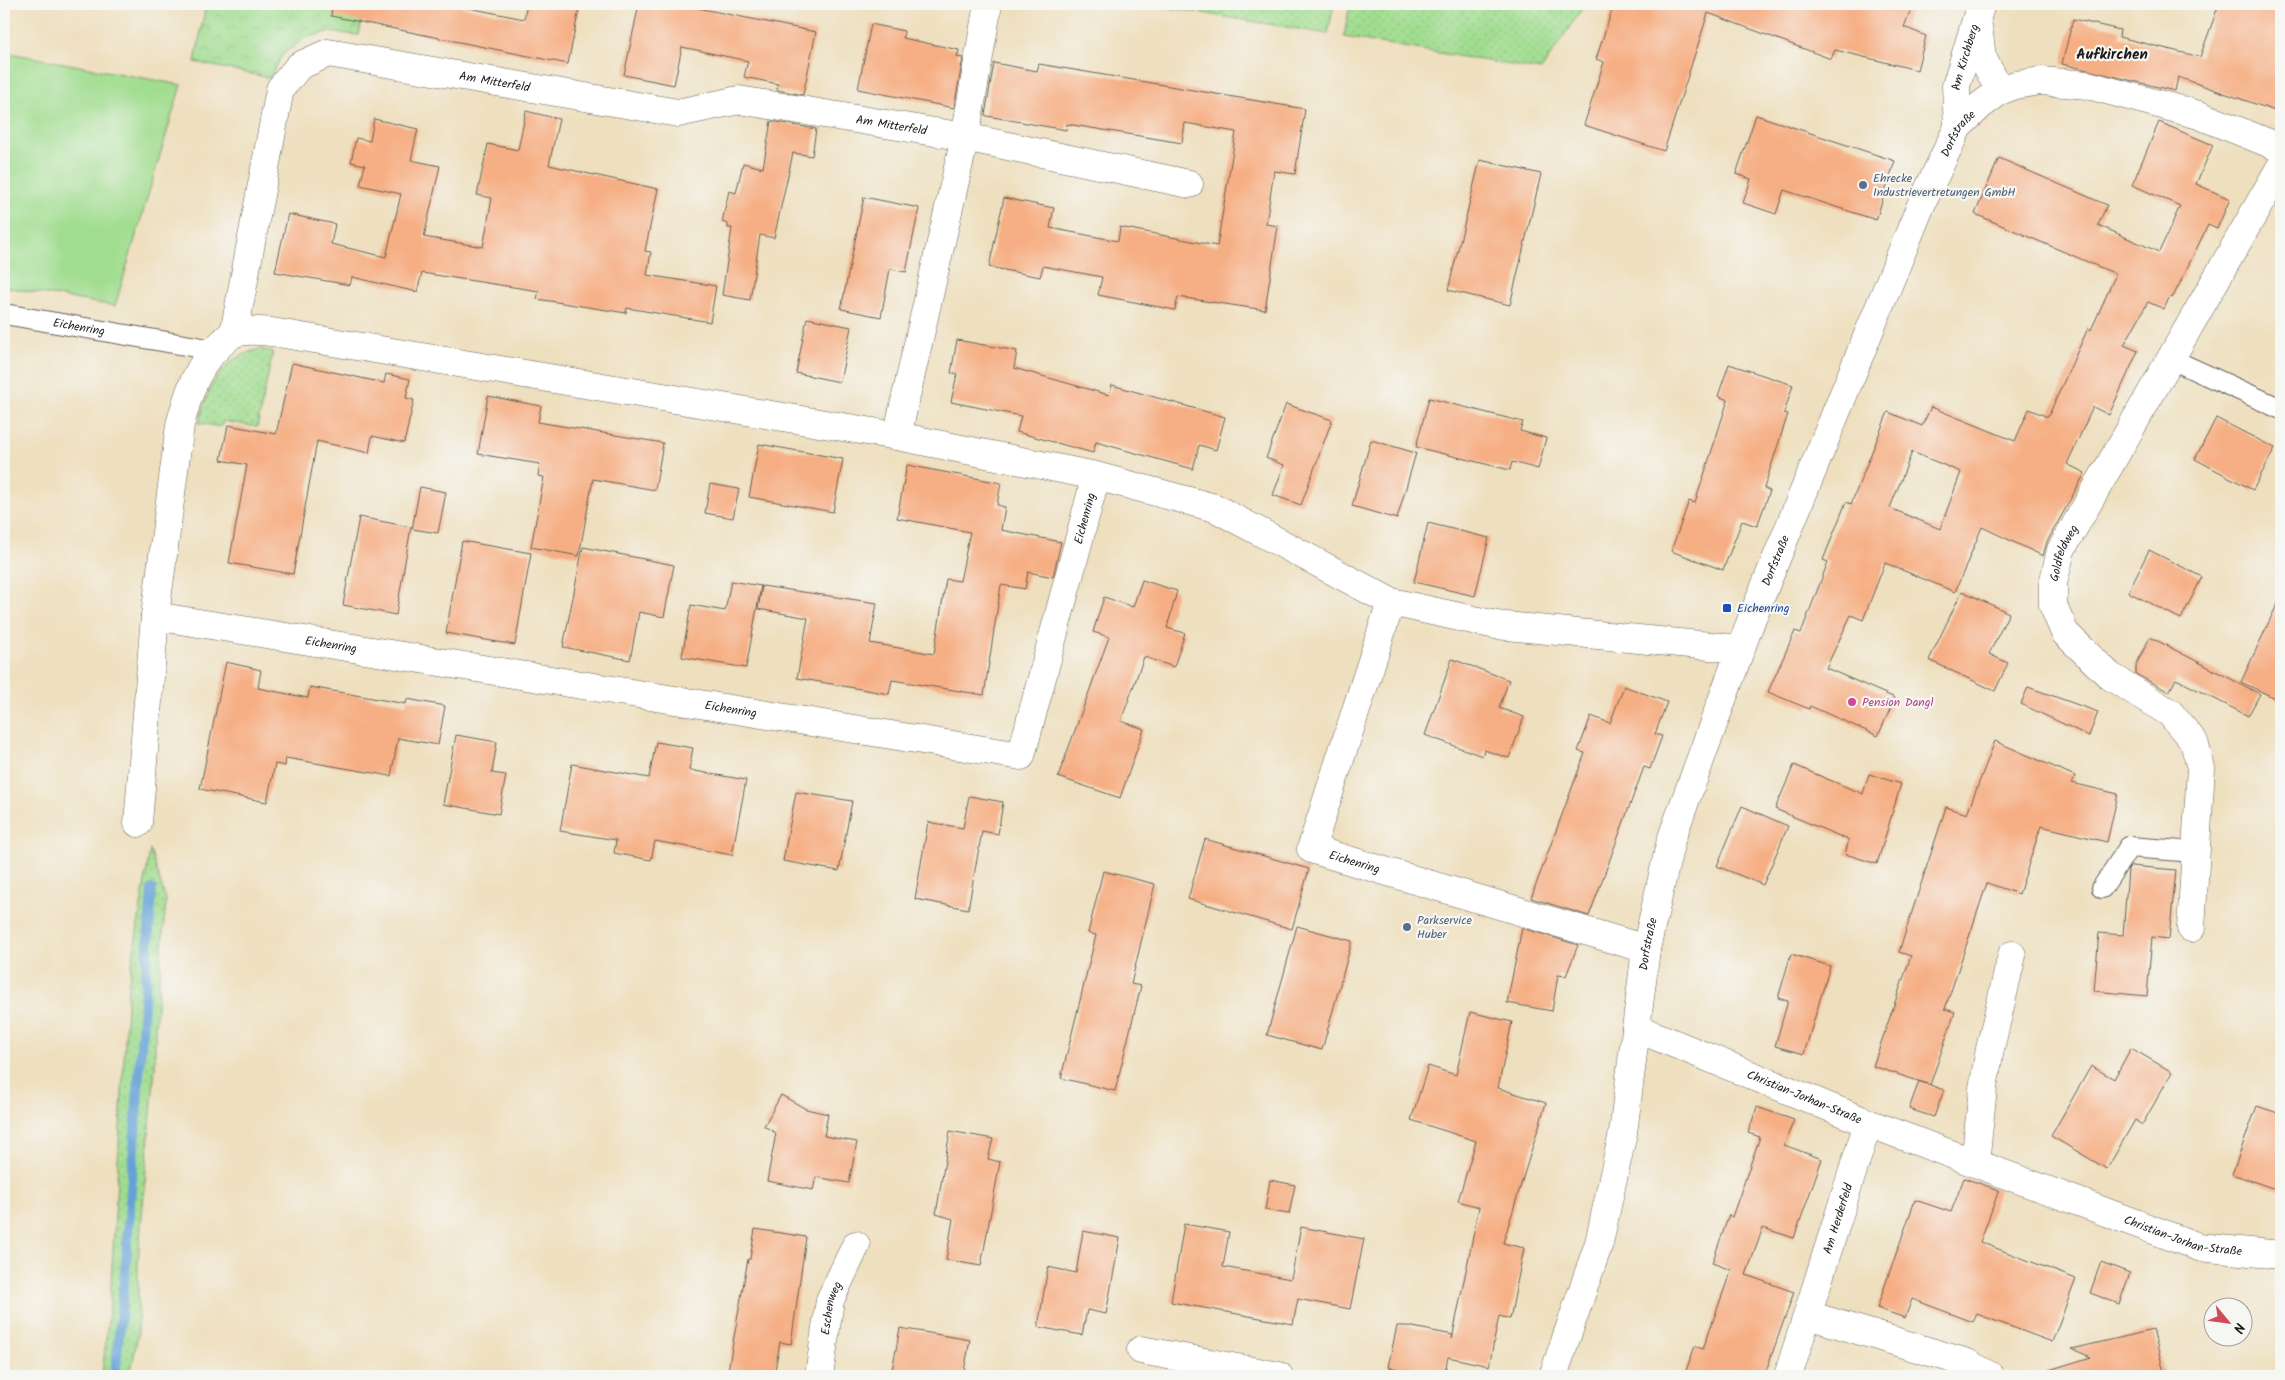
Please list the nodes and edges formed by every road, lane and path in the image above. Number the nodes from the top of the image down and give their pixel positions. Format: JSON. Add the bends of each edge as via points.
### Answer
{"nodes":[{"id":1,"x":988,"y":4,"type":"edge"},
{"id":2,"x":1979,"y":12,"type":"edge"},
{"id":3,"x":2000,"y":91,"type":"junction"},
{"id":4,"x":1958,"y":127,"type":"junction"},
{"id":5,"x":966,"y":137,"type":"junction"},
{"id":6,"x":2281,"y":148,"type":"edge"},
{"id":7,"x":2281,"y":166,"type":"edge"},
{"id":8,"x":1188,"y":184,"type":"dead end"},
{"id":9,"x":4,"y":314,"type":"edge"},
{"id":10,"x":224,"y":342,"type":"junction"},
{"id":11,"x":2171,"y":359,"type":"junction"},
{"id":12,"x":2281,"y":409,"type":"edge"},
{"id":13,"x":897,"y":436,"type":"junction"},
{"id":14,"x":1096,"y":476,"type":"junction"},
{"id":15,"x":1392,"y":602,"type":"junction"},
{"id":16,"x":155,"y":616,"type":"junction"},
{"id":17,"x":1740,"y":649,"type":"junction"},
{"id":18,"x":138,"y":824,"type":"dead end"},
{"id":19,"x":2195,"y":852,"type":"junction"},
{"id":20,"x":2102,"y":888,"type":"dead end"},
{"id":21,"x":2191,"y":928,"type":"dead end"},
{"id":22,"x":1646,"y":949,"type":"junction"},
{"id":23,"x":2012,"y":955,"type":"dead end"},
{"id":24,"x":1636,"y":1028,"type":"junction"},
{"id":25,"x":1868,"y":1123,"type":"junction"},
{"id":26,"x":1975,"y":1163,"type":"junction"},
{"id":27,"x":856,"y":1245,"type":"dead end"},
{"id":28,"x":2281,"y":1255,"type":"edge"},
{"id":29,"x":1808,"y":1314,"type":"junction"},
{"id":30,"x":1141,"y":1350,"type":"dead end"},
{"id":31,"x":820,"y":1376,"type":"edge"},
{"id":32,"x":1279,"y":1376,"type":"edge"},
{"id":33,"x":1553,"y":1376,"type":"edge"},
{"id":34,"x":1788,"y":1376,"type":"edge"},
{"id":35,"x":1990,"y":1376,"type":"edge"}],
"edges":[{"from":1,"to":5,"type":"street"},
{"from":2,"to":3,"type":"street","name":"Am Kirchberg","via":[[1982,58]]},
{"from":2,"to":4,"type":"street","name":"Am Kirchberg","via":[[1956,86]]},
{"from":3,"to":4,"type":"street","name":"Dorfstraße"},
{"from":3,"to":6,"type":"street","name":"Dorfstraße","via":[[2041,80],[2088,85],[2198,115]]},
{"from":4,"to":17,"type":"street","name":"Dorfstraße","via":[[1921,205]]},
{"from":5,"to":8,"type":"street","name":"Am Mitterfeld"},
{"from":5,"to":10,"type":"street","name":"Am Mitterfeld","via":[[739,100],[678,113],[328,53],[299,66],[280,89]]},
{"from":5,"to":13,"type":"street"},
{"from":7,"to":11,"type":"street","name":"Goldfeldweg"},
{"from":9,"to":10,"type":"lane","name":"Eichenring"},
{"from":10,"to":13,"type":"street","name":"Eichenring","via":[[270,332]]},
{"from":10,"to":16,"type":"street","via":[[198,371],[180,425]]},
{"from":11,"to":12,"type":"lane"},
{"from":11,"to":19,"type":"street","name":"Goldfeldweg","via":[[2061,550],[2053,584],[2053,605],[2065,633],[2110,676],[2170,713],[2194,742],[2201,768]]},
{"from":13,"to":14,"type":"street","name":"Eichenring"},
{"from":14,"to":15,"type":"street","name":"Eichenring","via":[[1215,508]]},
{"from":14,"to":16,"type":"street","name":"Eichenring","via":[[1021,756]]},
{"from":15,"to":17,"type":"street","name":"Eichenring","via":[[1496,625]]},
{"from":15,"to":22,"type":"street","name":"Eichenring","via":[[1311,849]]},
{"from":16,"to":18,"type":"street"},
{"from":17,"to":22,"type":"street","name":"Dorfstraße","via":[[1671,840]]},
{"from":19,"to":20,"type":"lane","via":[[2129,846]]},
{"from":19,"to":21,"type":"street","name":"Goldfeldweg"},
{"from":22,"to":24,"type":"street","name":"Dorfstraße"},
{"from":23,"to":26,"type":"street","via":[[1988,1058]]},
{"from":24,"to":25,"type":"street","name":"Christian-Jorhan-Straße"},
{"from":24,"to":33,"type":"street","name":"Dorfstraße","via":[[1623,1133],[1599,1243]]},
{"from":25,"to":26,"type":"street","name":"Christian-Jorhan-Straße"},
{"from":25,"to":29,"type":"street","name":"Am Herderfeld"},
{"from":26,"to":28,"type":"street","name":"Christian-Jorhan-Straße","via":[[2199,1247]]},
{"from":27,"to":31,"type":"street","name":"Eschenweg","via":[[830,1300]]},
{"from":29,"to":34,"type":"street","name":"Am Herderfeld"},
{"from":29,"to":35,"type":"street","via":[[1966,1362]]},
{"from":30,"to":32,"type":"street"}]}
